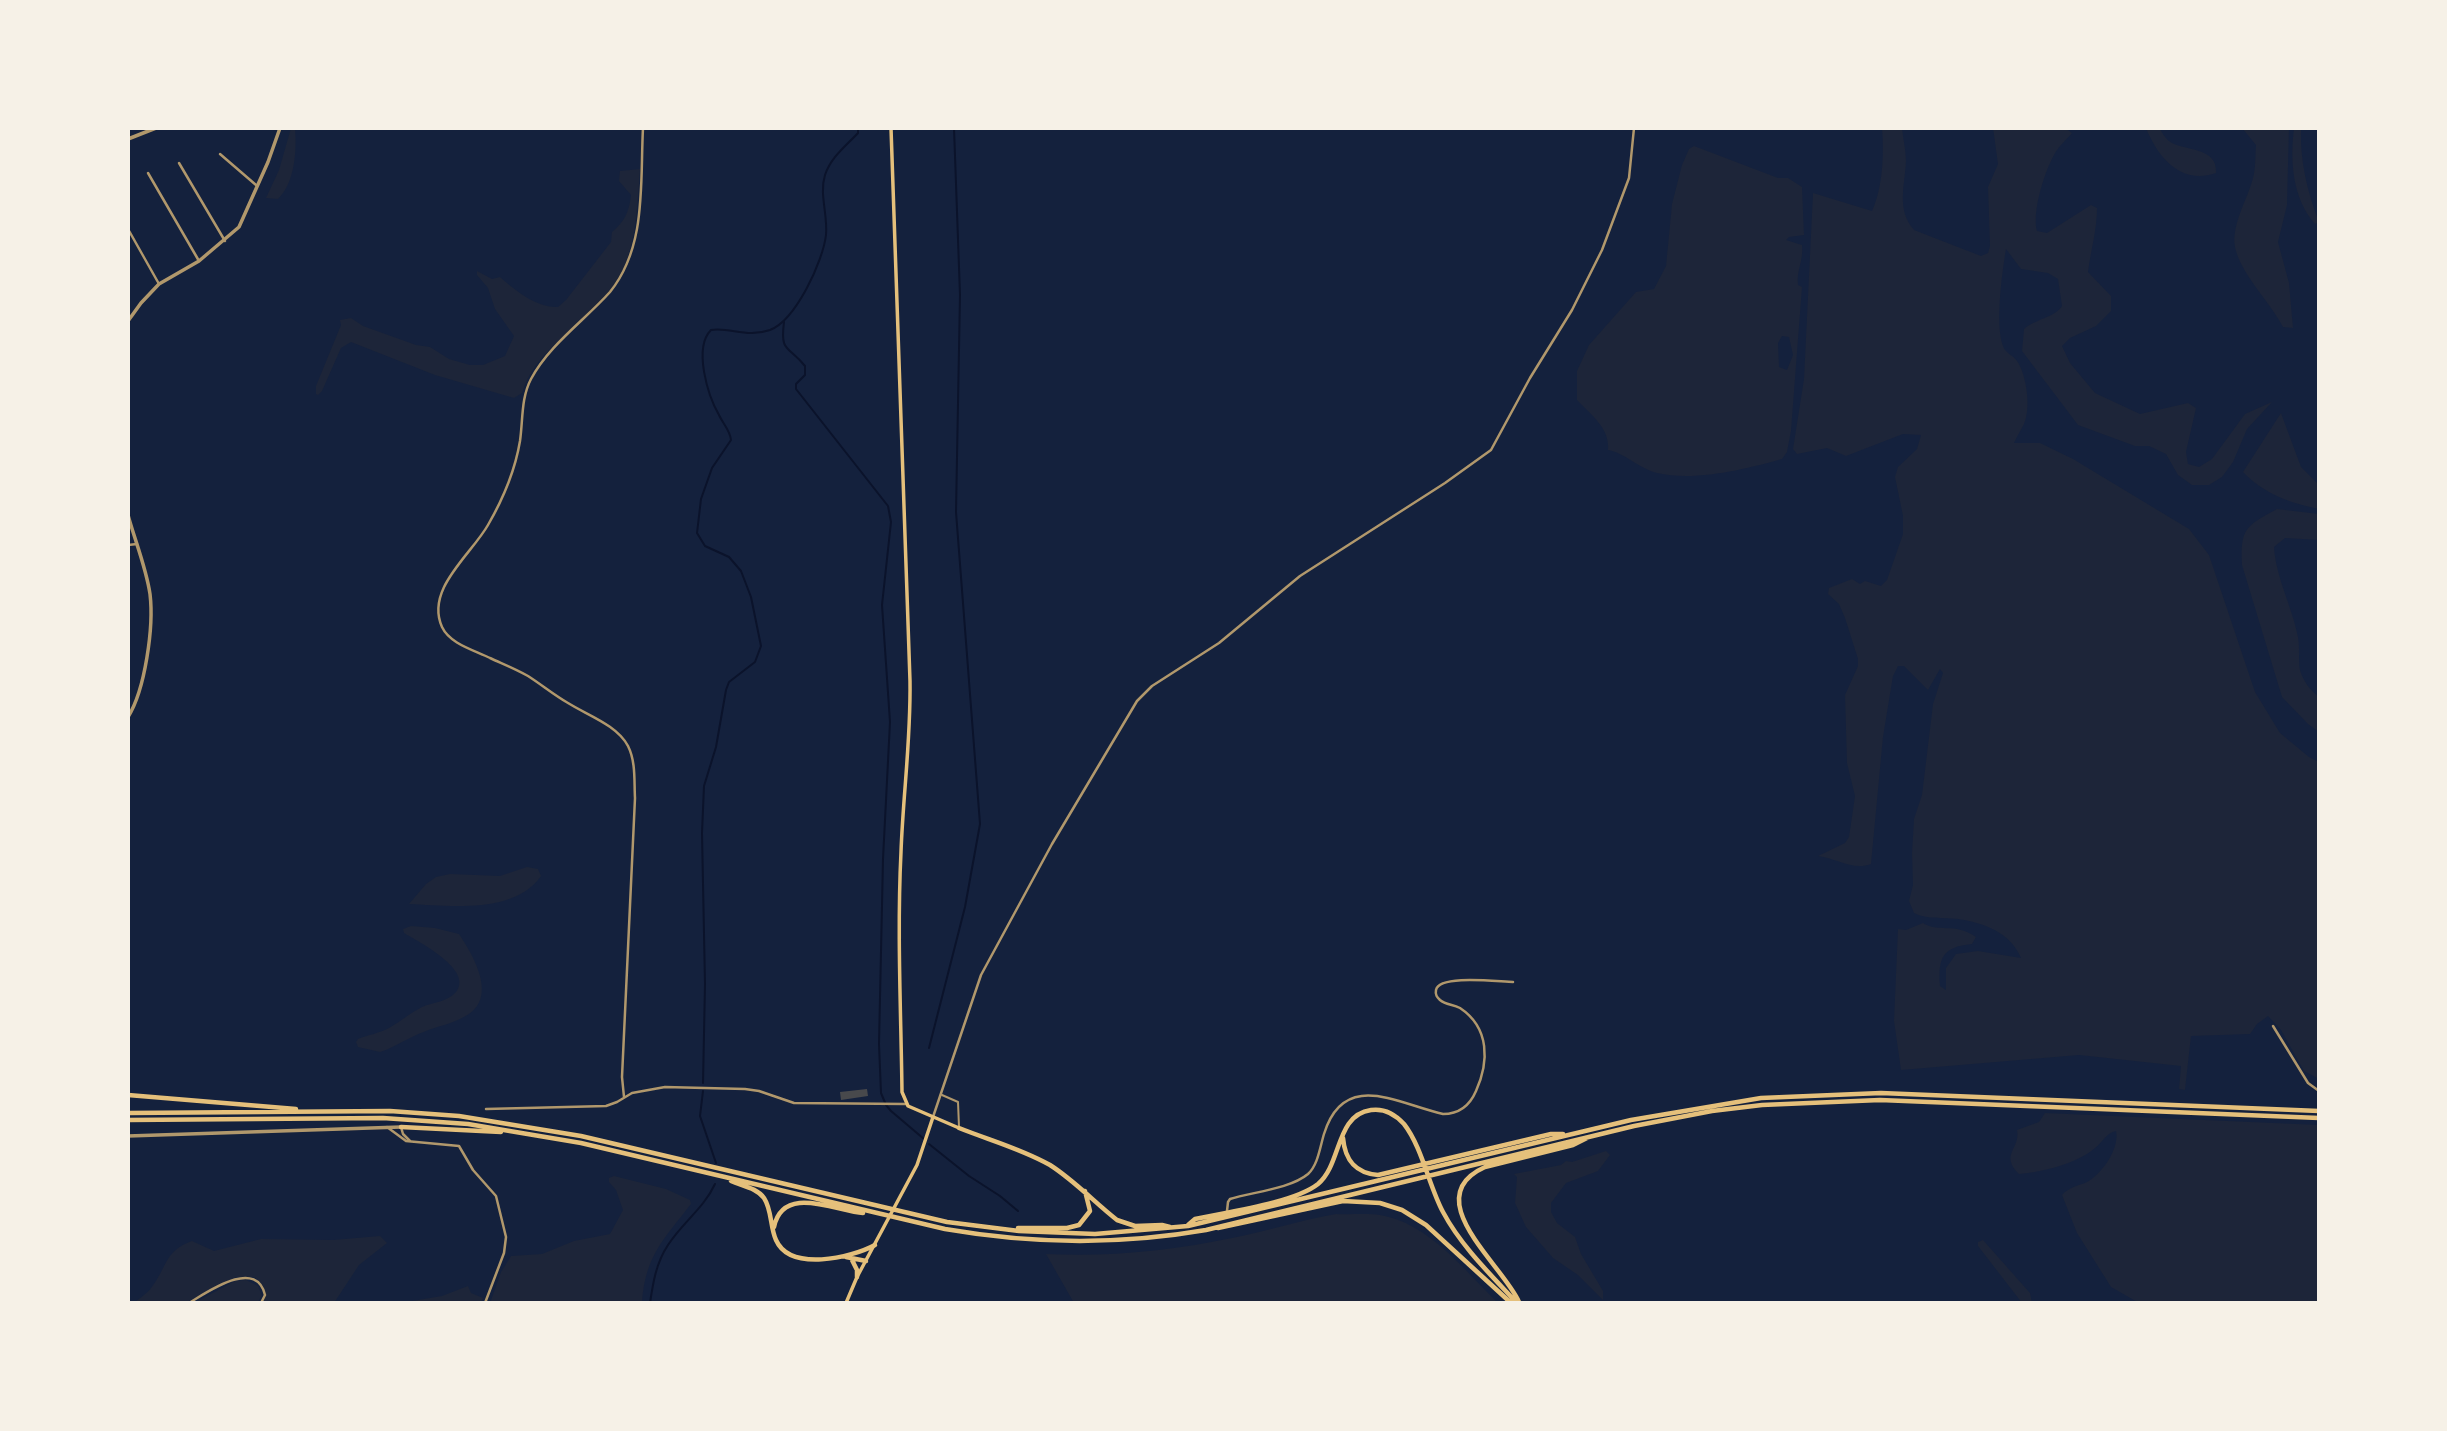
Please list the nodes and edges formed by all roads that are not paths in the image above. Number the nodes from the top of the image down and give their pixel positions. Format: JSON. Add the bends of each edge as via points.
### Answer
{"nodes":[{"id":1,"x":156,"y":128,"type":"edge"},
{"id":2,"x":280,"y":128,"type":"edge"},
{"id":3,"x":643,"y":128,"type":"edge"},
{"id":4,"x":891,"y":128,"type":"edge"},
{"id":5,"x":1634,"y":128,"type":"edge"},
{"id":6,"x":128,"y":139,"type":"edge"},
{"id":7,"x":220,"y":154,"type":"dead end"},
{"id":8,"x":179,"y":163,"type":"dead end"},
{"id":9,"x":148,"y":173,"type":"dead end"},
{"id":10,"x":256,"y":185,"type":"junction"},
{"id":11,"x":128,"y":229,"type":"edge"},
{"id":12,"x":225,"y":241,"type":"junction"},
{"id":13,"x":199,"y":261,"type":"junction"},
{"id":14,"x":159,"y":284,"type":"junction"},
{"id":15,"x":128,"y":321,"type":"edge"},
{"id":16,"x":128,"y":515,"type":"edge"},
{"id":17,"x":137,"y":544,"type":"junction"},
{"id":18,"x":128,"y":545,"type":"edge"},
{"id":19,"x":130,"y":710,"type":"edge"},
{"id":20,"x":128,"y":718,"type":"edge"},
{"id":21,"x":1513,"y":982,"type":"dead end"},
{"id":22,"x":2273,"y":1026,"type":"dead end"},
{"id":23,"x":2319,"y":1091,"type":"edge"},
{"id":24,"x":128,"y":1095,"type":"edge"},
{"id":25,"x":942,"y":1095,"type":"junction"},
{"id":26,"x":624,"y":1097,"type":"junction"},
{"id":27,"x":906,"y":1104,"type":"junction"},
{"id":28,"x":486,"y":1109,"type":"dead end"},
{"id":29,"x":303,"y":1111,"type":"junction"},
{"id":30,"x":2319,"y":1111,"type":"edge"},
{"id":31,"x":128,"y":1113,"type":"edge"},
{"id":32,"x":933,"y":1117,"type":"junction"},
{"id":33,"x":2319,"y":1118,"type":"edge"},
{"id":34,"x":128,"y":1120,"type":"edge"},
{"id":35,"x":401,"y":1127,"type":"junction"},
{"id":36,"x":387,"y":1128,"type":"junction"},
{"id":37,"x":959,"y":1128,"type":"junction"},
{"id":38,"x":1345,"y":1129,"type":"junction"},
{"id":39,"x":523,"y":1132,"type":"junction"},
{"id":40,"x":1567,"y":1135,"type":"junction"},
{"id":41,"x":128,"y":1136,"type":"edge"},
{"id":42,"x":1590,"y":1136,"type":"junction"},
{"id":43,"x":410,"y":1141,"type":"junction"},
{"id":44,"x":721,"y":1176,"type":"junction"},
{"id":45,"x":1084,"y":1191,"type":"junction"},
{"id":46,"x":1227,"y":1212,"type":"junction"},
{"id":47,"x":875,"y":1213,"type":"junction"},
{"id":48,"x":1188,"y":1226,"type":"junction"},
{"id":49,"x":1174,"y":1228,"type":"junction"},
{"id":50,"x":1004,"y":1230,"type":"junction"},
{"id":51,"x":1206,"y":1230,"type":"junction"},
{"id":52,"x":774,"y":1233,"type":"junction"},
{"id":53,"x":875,"y":1245,"type":"junction"},
{"id":54,"x":851,"y":1256,"type":"junction"},
{"id":55,"x":866,"y":1261,"type":"junction"},
{"id":56,"x":857,"y":1277,"type":"junction"},
{"id":57,"x":188,"y":1303,"type":"edge"},
{"id":58,"x":261,"y":1303,"type":"edge"},
{"id":59,"x":485,"y":1303,"type":"edge"},
{"id":60,"x":846,"y":1303,"type":"edge"},
{"id":61,"x":1511,"y":1303,"type":"edge"},
{"id":62,"x":1518,"y":1303,"type":"edge"}],
"edges":[{"from":1,"to":6,"type":"street"},
{"from":2,"to":10,"type":"street"},
{"from":3,"to":26,"type":"street","via":[[638,226],[631,255],[610,292],[533,376],[505,492],[487,527],[440,594],[438,606],[441,624],[452,639],[528,676],[614,730],[631,752],[635,798]]},
{"from":4,"to":27,"type":"main road","via":[[910,681],[899,909],[902,1092]]},
{"from":5,"to":25,"type":"street","via":[[1629,178],[1602,250],[1491,450],[1312,568],[1137,701],[981,975]]},
{"from":7,"to":10,"type":"street"},
{"from":8,"to":12,"type":"street"},
{"from":9,"to":13,"type":"street"},
{"from":10,"to":12,"type":"street","via":[[242,221]]},
{"from":11,"to":14,"type":"street"},
{"from":12,"to":13,"type":"street"},
{"from":13,"to":14,"type":"street"},
{"from":14,"to":15,"type":"street"},
{"from":16,"to":17,"type":"street"},
{"from":17,"to":18,"type":"street"},
{"from":17,"to":19,"type":"street","via":[[150,596],[145,667]]},
{"from":19,"to":20,"type":"street"},
{"from":21,"to":46,"type":"street","via":[[1451,981],[1436,990],[1439,1000],[1470,1018],[1485,1044],[1482,1076],[1462,1110],[1446,1115],[1380,1095],[1352,1099],[1332,1114],[1308,1174],[1231,1199]]},
{"from":22,"to":23,"type":"street","via":[[2308,1083]]},
{"from":24,"to":29,"type":"highway"},
{"from":25,"to":32,"type":"street"},
{"from":25,"to":37,"type":"lane","via":[[958,1102]]},
{"from":26,"to":27,"type":"street","via":[[649,1088],[689,1087],[759,1091],[794,1103]]},
{"from":26,"to":28,"type":"street","via":[[606,1106]]},
{"from":27,"to":32,"type":"main road"},
{"from":29,"to":31,"type":"highway"},
{"from":29,"to":50,"type":"highway","via":[[402,1111],[568,1133],[908,1214]]},
{"from":30,"to":40,"type":"highway","via":[[1846,1093],[1709,1105]]},
{"from":32,"to":37,"type":"main road"},
{"from":32,"to":53,"type":"main road","via":[[917,1165]]},
{"from":33,"to":42,"type":"highway","via":[[1847,1100],[1712,1111]]},
{"from":34,"to":39,"type":"highway","via":[[394,1118]]},
{"from":35,"to":36,"type":"street"},
{"from":35,"to":39,"type":"highway"},
{"from":35,"to":43,"type":"street"},
{"from":36,"to":41,"type":"street"},
{"from":36,"to":43,"type":"street"},
{"from":37,"to":45,"type":"highway","via":[[1034,1156]]},
{"from":38,"to":40,"type":"highway","via":[[1349,1161],[1360,1171],[1378,1175],[1553,1133]]},
{"from":38,"to":46,"type":"highway","via":[[1328,1172],[1312,1188]]},
{"from":38,"to":62,"type":"highway","via":[[1354,1117],[1383,1110],[1401,1122],[1460,1238]]},
{"from":39,"to":44,"type":"highway"},
{"from":40,"to":48,"type":"highway"},
{"from":42,"to":51,"type":"highway"},
{"from":42,"to":62,"type":"highway","via":[[1575,1145],[1485,1167],[1472,1174],[1462,1189],[1463,1222]]},
{"from":43,"to":59,"type":"street","via":[[458,1146],[496,1196],[506,1246]]},
{"from":44,"to":47,"type":"highway"},
{"from":44,"to":52,"type":"highway","via":[[763,1197]]},
{"from":45,"to":49,"type":"highway","via":[[1125,1224]]},
{"from":45,"to":50,"type":"highway","via":[[1090,1211],[1079,1225]]},
{"from":46,"to":48,"type":"highway","via":[[1195,1219]]},
{"from":47,"to":51,"type":"highway","via":[[970,1233],[1052,1240],[1139,1238]]},
{"from":47,"to":52,"type":"highway","via":[[802,1202],[780,1214]]},
{"from":48,"to":49,"type":"highway"},
{"from":49,"to":50,"type":"highway","via":[[1095,1234]]},
{"from":51,"to":61,"type":"highway","via":[[1343,1201],[1380,1203],[1426,1225]]},
{"from":52,"to":54,"type":"highway","via":[[780,1247],[794,1257]]},
{"from":53,"to":54,"type":"highway"},
{"from":53,"to":55,"type":"main road"},
{"from":54,"to":55,"type":"highway"},
{"from":54,"to":56,"type":"highway"},
{"from":55,"to":56,"type":"main road"},
{"from":56,"to":60,"type":"main road"},
{"from":57,"to":58,"type":"street","via":[[240,1278],[261,1286],[265,1295]]}]}
